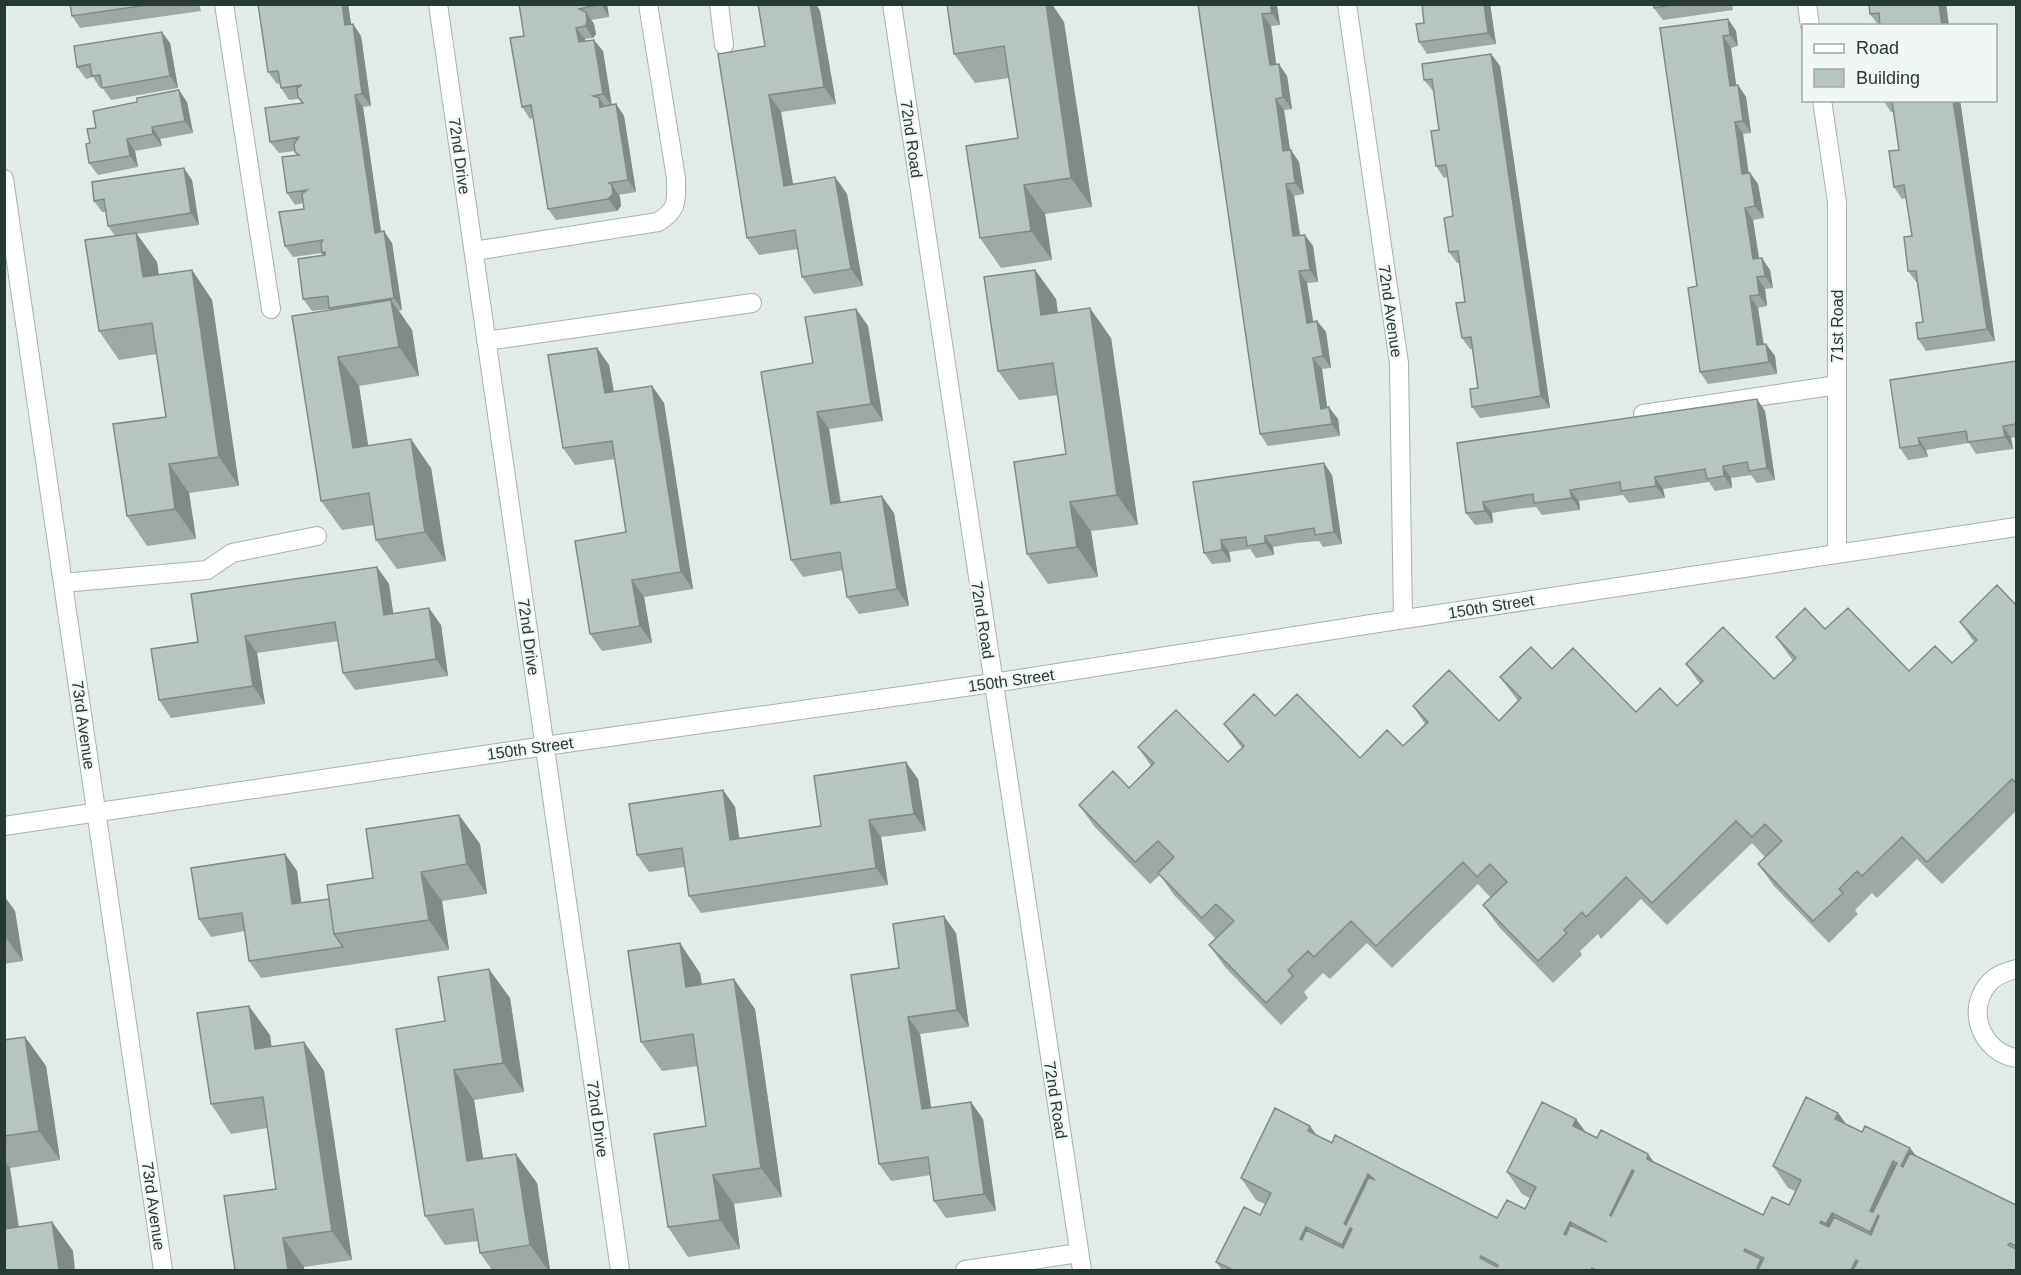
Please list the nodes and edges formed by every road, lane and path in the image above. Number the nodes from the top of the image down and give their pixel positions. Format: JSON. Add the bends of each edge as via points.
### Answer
{"nodes":[{"id":1,"x":224,"y":4,"type":"edge"},
{"id":2,"x":438,"y":4,"type":"edge"},
{"id":3,"x":648,"y":4,"type":"edge"},
{"id":4,"x":719,"y":4,"type":"edge"},
{"id":5,"x":892,"y":4,"type":"edge"},
{"id":6,"x":1347,"y":4,"type":"edge"},
{"id":7,"x":1807,"y":4,"type":"edge"},
{"id":8,"x":1810,"y":24,"type":"edge"},
{"id":9,"x":724,"y":45,"type":"dead end"},
{"id":10,"x":1822,"y":102,"type":"edge"},
{"id":11,"x":4,"y":179,"type":"edge"},
{"id":12,"x":474,"y":251,"type":"junction"},
{"id":13,"x":752,"y":303,"type":"dead end"},
{"id":14,"x":271,"y":309,"type":"dead end"},
{"id":15,"x":486,"y":341,"type":"junction"},
{"id":16,"x":1837,"y":385,"type":"junction"},
{"id":17,"x":1643,"y":414,"type":"edge"},
{"id":18,"x":2016,"y":527,"type":"edge"},
{"id":19,"x":317,"y":536,"type":"edge"},
{"id":20,"x":1837,"y":554,"type":"junction"},
{"id":21,"x":63,"y":583,"type":"junction"},
{"id":22,"x":1403,"y":619,"type":"junction"},
{"id":23,"x":993,"y":683,"type":"junction"},
{"id":24,"x":545,"y":746,"type":"junction"},
{"id":25,"x":97,"y":812,"type":"junction"},
{"id":26,"x":4,"y":826,"type":"edge"},
{"id":27,"x":2016,"y":969,"type":"edge"},
{"id":28,"x":2016,"y":1058,"type":"edge"},
{"id":29,"x":1081,"y":1262,"type":"edge"},
{"id":30,"x":163,"y":1270,"type":"edge"},
{"id":31,"x":620,"y":1270,"type":"edge"},
{"id":32,"x":965,"y":1270,"type":"edge"}],
"edges":[{"from":1,"to":14,"type":"street"},
{"from":2,"to":12,"type":"street","name":"72nd Drive"},
{"from":3,"to":12,"type":"street","via":[[676,178],[676,202],[670,214],[658,222]]},
{"from":4,"to":9,"type":"street"},
{"from":5,"to":23,"type":"street","name":"72nd Road"},
{"from":6,"to":22,"type":"street","name":"72nd Avenue","via":[[1399,363]]},
{"from":7,"to":8,"type":"street"},
{"from":10,"to":16,"type":"street","name":"71st Road","via":[[1837,202]]},
{"from":11,"to":21,"type":"street","name":"73rd Avenue"},
{"from":12,"to":15,"type":"street","name":"72nd Drive"},
{"from":13,"to":15,"type":"street"},
{"from":15,"to":24,"type":"street","name":"72nd Drive"},
{"from":16,"to":17,"type":"street"},
{"from":16,"to":20,"type":"street","name":"71st Road"},
{"from":18,"to":20,"type":"street","name":"150th Street"},
{"from":19,"to":21,"type":"street","via":[[232,553],[207,570]]},
{"from":20,"to":22,"type":"street","name":"150th Street"},
{"from":21,"to":25,"type":"street","name":"73rd Avenue"},
{"from":22,"to":23,"type":"street","name":"150th Street"},
{"from":23,"to":24,"type":"street","name":"150th Street"},
{"from":23,"to":29,"type":"street","name":"72nd Road"},
{"from":24,"to":25,"type":"street","name":"150th Street"},
{"from":24,"to":31,"type":"street","name":"72nd Drive"},
{"from":25,"to":26,"type":"street","name":"150th Street"},
{"from":25,"to":30,"type":"street","name":"73rd Avenue"},
{"from":27,"to":28,"type":"street","via":[[1991,981],[1978,1008],[1978,1023],[1984,1037],[1994,1048]]},
{"from":29,"to":32,"type":"street"}]}
